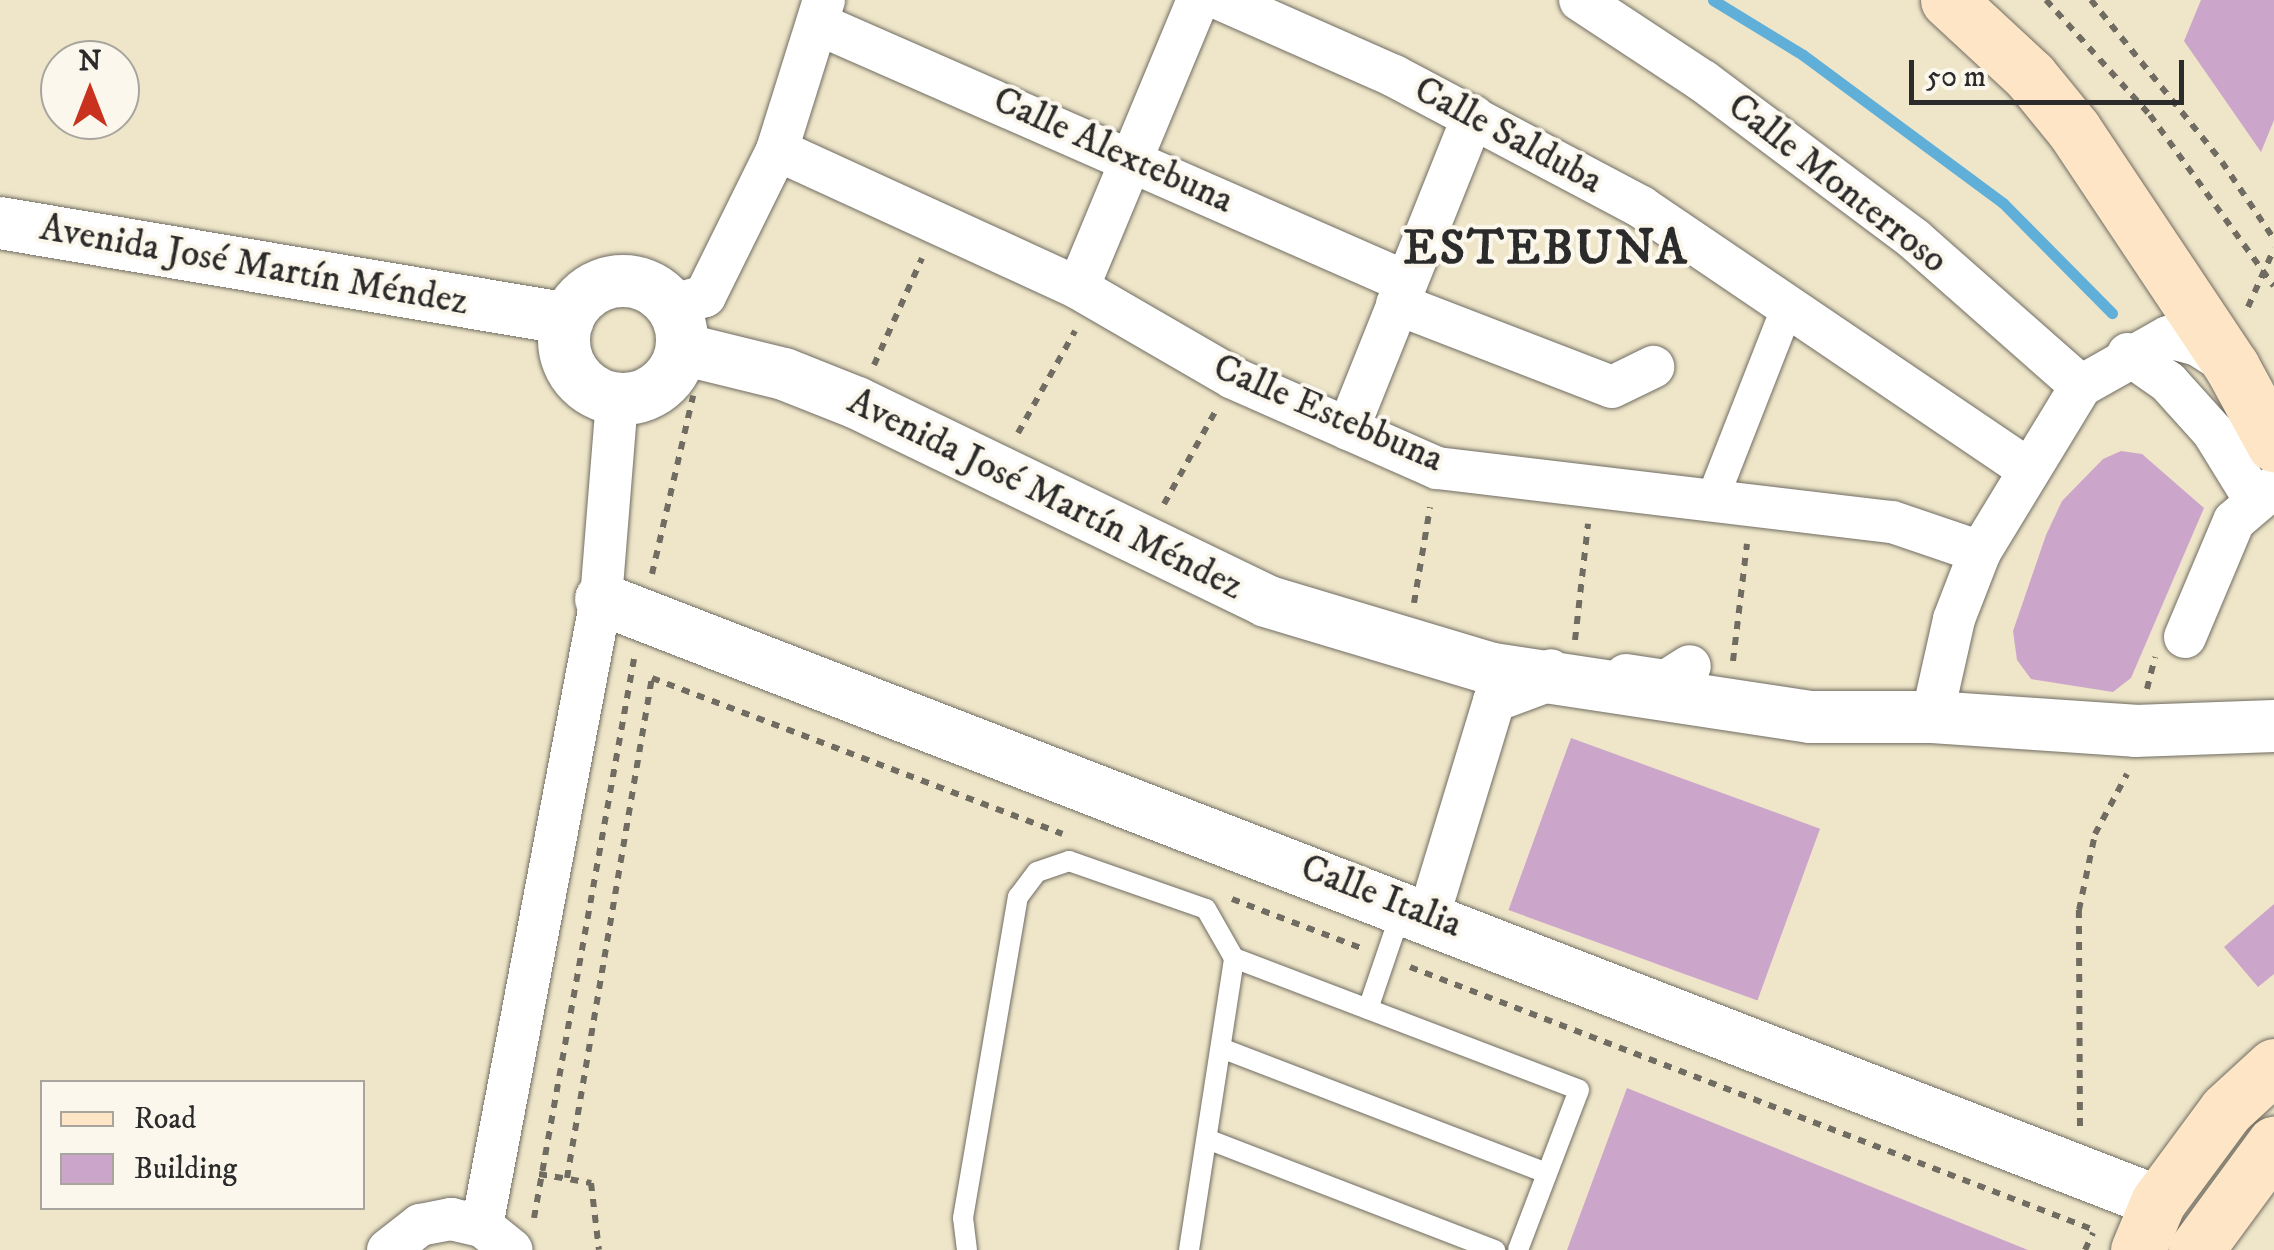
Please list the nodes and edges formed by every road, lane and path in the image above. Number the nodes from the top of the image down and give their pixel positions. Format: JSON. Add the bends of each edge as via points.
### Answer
{"nodes":[{"id":1,"x":1198,"y":0,"type":"edge"},
{"id":2,"x":1222,"y":0,"type":"edge"},
{"id":3,"x":1580,"y":0,"type":"edge"},
{"id":4,"x":1948,"y":0,"type":"edge"},
{"id":5,"x":1995,"y":0,"type":"edge"},
{"id":6,"x":2046,"y":0,"type":"edge"},
{"id":7,"x":2091,"y":0,"type":"edge"},
{"id":8,"x":821,"y":12,"type":"edge"},
{"id":9,"x":1472,"y":116,"type":"junction"},
{"id":10,"x":778,"y":150,"type":"junction"},
{"id":11,"x":1133,"y":157,"type":"junction"},
{"id":12,"x":0,"y":223,"type":"edge"},
{"id":13,"x":937,"y":223,"type":"junction"},
{"id":14,"x":2274,"y":239,"type":"edge"},
{"id":15,"x":2274,"y":249,"type":"edge"},
{"id":16,"x":2264,"y":273,"type":"junction"},
{"id":17,"x":2274,"y":286,"type":"edge"},
{"id":18,"x":1086,"y":293,"type":"junction"},
{"id":19,"x":1402,"y":293,"type":"junction"},
{"id":20,"x":1786,"y":311,"type":"junction"},
{"id":21,"x":568,"y":320,"type":"junction"},
{"id":22,"x":686,"y":336,"type":"junction"},
{"id":23,"x":2128,"y":354,"type":"junction"},
{"id":24,"x":2248,"y":361,"type":"edge"},
{"id":25,"x":1653,"y":367,"type":"dead end"},
{"id":26,"x":1233,"y":378,"type":"junction"},
{"id":27,"x":2080,"y":386,"type":"junction"},
{"id":28,"x":617,"y":399,"type":"junction"},
{"id":29,"x":857,"y":403,"type":"junction"},
{"id":30,"x":1348,"y":428,"type":"junction"},
{"id":31,"x":2274,"y":444,"type":"edge"},
{"id":32,"x":1437,"y":468,"type":"junction"},
{"id":33,"x":2027,"y":468,"type":"junction"},
{"id":34,"x":997,"y":469,"type":"junction"},
{"id":35,"x":1592,"y":486,"type":"junction"},
{"id":36,"x":2265,"y":494,"type":"edge"},
{"id":37,"x":1732,"y":502,"type":"junction"},
{"id":38,"x":1142,"y":544,"type":"junction"},
{"id":39,"x":1980,"y":552,"type":"junction"},
{"id":40,"x":638,"y":613,"type":"junction"},
{"id":41,"x":2185,"y":638,"type":"joint"},
{"id":42,"x":1407,"y":644,"type":"junction"},
{"id":43,"x":1561,"y":666,"type":"junction"},
{"id":44,"x":1711,"y":669,"type":"junction"},
{"id":45,"x":1932,"y":717,"type":"junction"},
{"id":46,"x":2274,"y":726,"type":"edge"},
{"id":47,"x":2134,"y":731,"type":"junction"},
{"id":48,"x":1416,"y":910,"type":"junction"},
{"id":49,"x":1234,"y":958,"type":"junction"},
{"id":50,"x":1368,"y":1009,"type":"junction"},
{"id":51,"x":1220,"y":1048,"type":"junction"},
{"id":52,"x":2274,"y":1066,"type":"edge"},
{"id":53,"x":1207,"y":1138,"type":"junction"},
{"id":54,"x":2274,"y":1144,"type":"edge"},
{"id":55,"x":493,"y":1167,"type":"junction"},
{"id":56,"x":2074,"y":1167,"type":"junction"},
{"id":57,"x":1547,"y":1173,"type":"junction"},
{"id":58,"x":540,"y":1174,"type":"junction"},
{"id":59,"x":566,"y":1178,"type":"junction"},
{"id":60,"x":2148,"y":1226,"type":"edge"},
{"id":61,"x":510,"y":1233,"type":"edge"},
{"id":62,"x":1194,"y":1249,"type":"edge"},
{"id":63,"x":388,"y":1250,"type":"edge"},
{"id":64,"x":599,"y":1250,"type":"edge"},
{"id":65,"x":967,"y":1250,"type":"edge"},
{"id":66,"x":1495,"y":1250,"type":"edge"},
{"id":67,"x":1518,"y":1250,"type":"edge"},
{"id":68,"x":2196,"y":1250,"type":"edge"}],
"edges":[{"from":1,"to":11,"type":"street"},
{"from":2,"to":9,"type":"street","name":"Calle Salduba"},
{"from":3,"to":27,"type":"street","name":"Calle Monterroso","via":[[1703,80],[1914,238]]},
{"from":4,"to":24,"type":"main road","via":[[2030,76]]},
{"from":5,"to":24,"type":"main road","via":[[2090,101]]},
{"from":6,"to":16,"type":"path","via":[[2150,116]]},
{"from":7,"to":14,"type":"path","via":[[2222,162]]},
{"from":8,"to":10,"type":"street"},
{"from":8,"to":11,"type":"street","name":"Calle Alextebuna"},
{"from":9,"to":19,"type":"street"},
{"from":9,"to":20,"type":"street","name":"Calle Salduba","via":[[1642,207]]},
{"from":10,"to":13,"type":"street","name":"Calle Estebbuna"},
{"from":10,"to":22,"type":"street"},
{"from":11,"to":18,"type":"street"},
{"from":11,"to":19,"type":"street","name":"Calle Alextebuna"},
{"from":12,"to":21,"type":"street","name":"Avenida José Martín Méndez"},
{"from":13,"to":18,"type":"street","name":"Calle Estebbuna"},
{"from":13,"to":29,"type":"path"},
{"from":15,"to":16,"type":"path"},
{"from":16,"to":17,"type":"path"},
{"from":16,"to":24,"type":"path"},
{"from":18,"to":26,"type":"street","name":"Calle Estebbuna"},
{"from":18,"to":34,"type":"path"},
{"from":19,"to":25,"type":"street","name":"Calle Alextebuna","via":[[1612,387]]},
{"from":19,"to":30,"type":"street"},
{"from":20,"to":33,"type":"street","name":"Calle Salduba"},
{"from":20,"to":37,"type":"street"},
{"from":21,"to":22,"type":"street","via":[[587,292],[634,281]]},
{"from":21,"to":28,"type":"street","via":[[566,358],[578,378]]},
{"from":22,"to":28,"type":"street","via":[[660,387]]},
{"from":22,"to":29,"type":"street","name":"Avenida José Martín Méndez"},
{"from":22,"to":40,"type":"path"},
{"from":23,"to":24,"type":"street","via":[[2168,337]]},
{"from":23,"to":27,"type":"street"},
{"from":23,"to":36,"type":"street","via":[[2168,382]]},
{"from":24,"to":31,"type":"main road"},
{"from":26,"to":30,"type":"street","name":"Calle Estebbuna"},
{"from":26,"to":38,"type":"path"},
{"from":27,"to":33,"type":"street"},
{"from":28,"to":40,"type":"street"},
{"from":29,"to":34,"type":"street","name":"Avenida José Martín Méndez"},
{"from":30,"to":32,"type":"street","name":"Calle Estebbuna"},
{"from":32,"to":35,"type":"street","name":"Calle Estebbuna"},
{"from":32,"to":42,"type":"path"},
{"from":33,"to":39,"type":"street"},
{"from":34,"to":38,"type":"street","name":"Avenida José Martín Méndez"},
{"from":35,"to":37,"type":"street","name":"Calle Estebbuna"},
{"from":35,"to":43,"type":"path"},
{"from":36,"to":41,"type":"street","via":[[2234,521]]},
{"from":37,"to":39,"type":"street","name":"Calle Estebbuna","via":[[1892,522]]},
{"from":37,"to":44,"type":"path"},
{"from":38,"to":42,"type":"street","name":"Avenida José Martín Méndez","via":[[1266,601]]},
{"from":39,"to":45,"type":"street","via":[[1954,619]]},
{"from":40,"to":48,"type":"street","name":"Calle Italia"},
{"from":40,"to":55,"type":"street"},
{"from":40,"to":58,"type":"path"},
{"from":40,"to":59,"type":"path","via":[[648,687]]},
{"from":41,"to":47,"type":"path","via":[[2159,644]]},
{"from":42,"to":43,"type":"street","name":"Avenida José Martín Méndez"},
{"from":43,"to":44,"type":"street","name":"Avenida José Martín Méndez"},
{"from":43,"to":45,"type":"street","name":"Avenida José Martín Méndez","via":[[1810,717]]},
{"from":43,"to":48,"type":"street","via":[[1494,701]]},
{"from":44,"to":45,"type":"street","name":"Avenida José Martín Méndez","via":[[1840,687]]},
{"from":45,"to":47,"type":"street","name":"Avenida José Martín Méndez"},
{"from":46,"to":47,"type":"street","name":"Avenida José Martín Méndez"},
{"from":47,"to":56,"type":"path","via":[[2127,776],[2096,834],[2079,910],[2080,1136]]},
{"from":48,"to":50,"type":"lane"},
{"from":48,"to":56,"type":"street","name":"Calle Italia"},
{"from":49,"to":50,"type":"lane"},
{"from":49,"to":51,"type":"lane"},
{"from":49,"to":65,"type":"lane","via":[[1206,910],[1068,861],[1037,872],[1018,897],[963,1218]]},
{"from":50,"to":57,"type":"lane","via":[[1579,1090]]},
{"from":51,"to":53,"type":"lane"},
{"from":51,"to":57,"type":"lane"},
{"from":52,"to":60,"type":"main road","via":[[2226,1110]]},
{"from":53,"to":62,"type":"lane"},
{"from":53,"to":66,"type":"lane"},
{"from":54,"to":68,"type":"main road"},
{"from":55,"to":58,"type":"path"},
{"from":55,"to":61,"type":"street"},
{"from":56,"to":60,"type":"street","name":"Calle Italia"},
{"from":57,"to":67,"type":"lane"},
{"from":58,"to":59,"type":"path"},
{"from":58,"to":61,"type":"path"},
{"from":59,"to":64,"type":"path","via":[[591,1183]]},
{"from":61,"to":63,"type":"street","via":[[451,1220],[420,1225]]}]}
